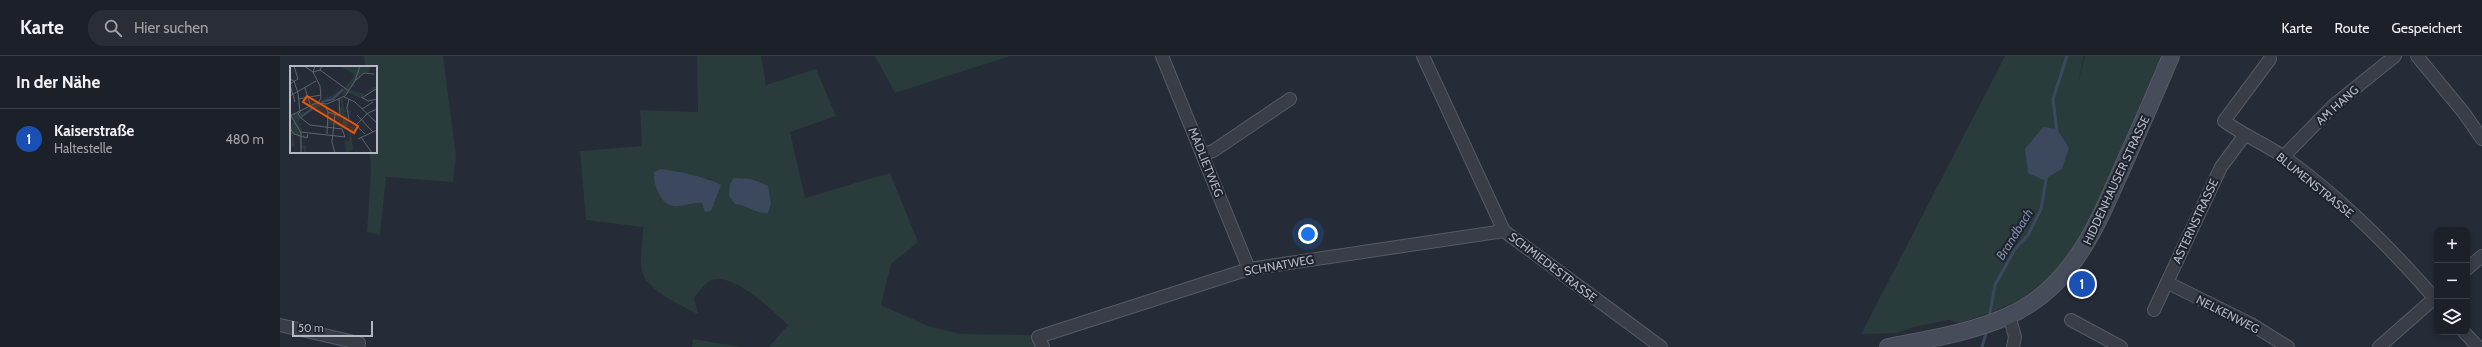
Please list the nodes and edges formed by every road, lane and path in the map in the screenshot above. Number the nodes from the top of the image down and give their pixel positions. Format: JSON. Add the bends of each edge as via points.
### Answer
{"nodes":[{"id":1,"x":1162,"y":56,"type":"edge"},
{"id":2,"x":1423,"y":56,"type":"edge"},
{"id":3,"x":2172,"y":56,"type":"edge"},
{"id":4,"x":2395,"y":56,"type":"edge"},
{"id":5,"x":2417,"y":56,"type":"edge"},
{"id":6,"x":2270,"y":59,"type":"dead end"},
{"id":7,"x":1290,"y":99,"type":"dead end"},
{"id":8,"x":2244,"y":136,"type":"junction"},
{"id":9,"x":2482,"y":139,"type":"edge"},
{"id":10,"x":1203,"y":154,"type":"junction"},
{"id":11,"x":2283,"y":157,"type":"junction"},
{"id":12,"x":1504,"y":231,"type":"junction"},
{"id":13,"x":2482,"y":256,"type":"edge"},
{"id":14,"x":2470,"y":266,"type":"edge"},
{"id":15,"x":1249,"y":269,"type":"junction"},
{"id":16,"x":2168,"y":283,"type":"junction"},
{"id":17,"x":2434,"y":296,"type":"edge"},
{"id":18,"x":2435,"y":299,"type":"edge"},
{"id":19,"x":2154,"y":310,"type":"dead end"},
{"id":20,"x":2004,"y":318,"type":"junction"},
{"id":21,"x":2071,"y":320,"type":"dead end"},
{"id":22,"x":280,"y":325,"type":"edge"},
{"id":23,"x":2467,"y":335,"type":"edge"},
{"id":24,"x":1040,"y":342,"type":"edge"},
{"id":25,"x":358,"y":345,"type":"edge"},
{"id":26,"x":1661,"y":347,"type":"edge"},
{"id":27,"x":1888,"y":347,"type":"edge"},
{"id":28,"x":2013,"y":347,"type":"edge"},
{"id":29,"x":2121,"y":347,"type":"edge"},
{"id":30,"x":2288,"y":347,"type":"edge"},
{"id":31,"x":2379,"y":347,"type":"edge"},
{"id":32,"x":2478,"y":347,"type":"edge"}],
"edges":[{"from":1,"to":10,"type":"street","name":"MADLIETWEG"},
{"from":2,"to":12,"type":"street","name":"SCHMIEDESTRASSE"},
{"from":3,"to":20,"type":"main road","name":"HIDDENHAUSER STRASSE","via":[[2099,222],[2085,248],[2055,284],[2026,306]]},
{"from":4,"to":11,"type":"street","name":"AM HANG","via":[[2334,106]]},
{"from":5,"to":9,"type":"street"},
{"from":6,"to":8,"type":"street","name":"BLUMENSTRASSE","via":[[2224,121]]},
{"from":7,"to":10,"type":"street","via":[[1213,151]]},
{"from":8,"to":11,"type":"street","name":"BLUMENSTRASSE"},
{"from":8,"to":16,"type":"street","name":"ASTERNSTRASSE","via":[[2218,172]]},
{"from":10,"to":15,"type":"street","name":"MADLIETWEG"},
{"from":11,"to":17,"type":"street","name":"BLUMENSTRASSE","via":[[2354,215]]},
{"from":12,"to":15,"type":"street","name":"SCHNATWEG"},
{"from":12,"to":26,"type":"street","name":"SCHMIEDESTRASSE"},
{"from":13,"to":14,"type":"street"},
{"from":15,"to":24,"type":"street","name":"SCHNATWEG"},
{"from":16,"to":19,"type":"street","name":"ASTERNSTRASSE"},
{"from":16,"to":30,"type":"street","name":"NELKENWEG","via":[[2251,324]]},
{"from":18,"to":31,"type":"street"},
{"from":20,"to":27,"type":"main road","name":"HIDDENHAUSER STRASSE"},
{"from":20,"to":28,"type":"street","via":[[2015,337]]},
{"from":21,"to":29,"type":"street"},
{"from":22,"to":25,"type":"street"},
{"from":23,"to":32,"type":"street"}]}
